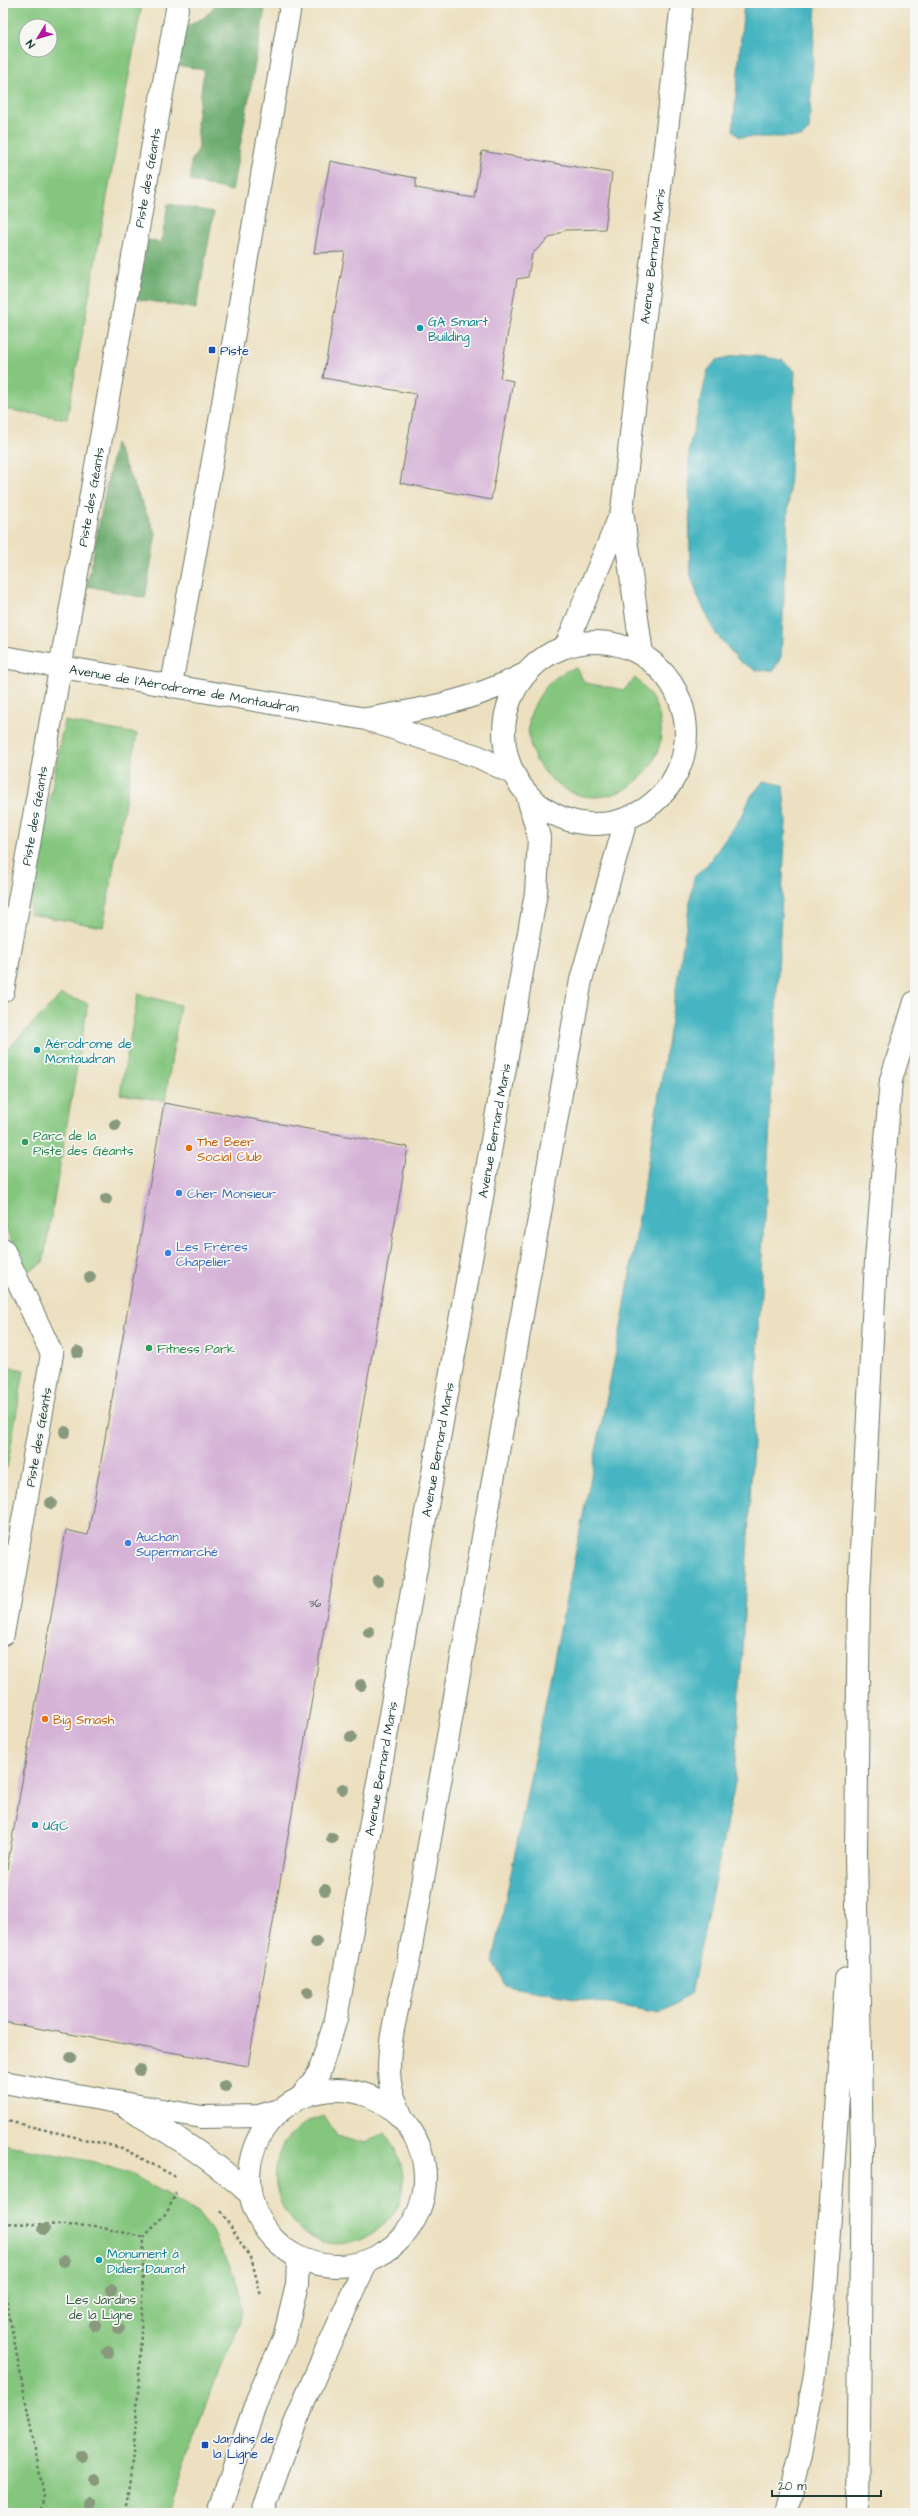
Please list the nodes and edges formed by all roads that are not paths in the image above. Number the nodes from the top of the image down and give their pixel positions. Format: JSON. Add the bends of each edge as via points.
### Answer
{"nodes":[{"id":1,"x":178,"y":3,"type":"edge"},
{"id":2,"x":291,"y":3,"type":"edge"},
{"id":3,"x":682,"y":3,"type":"edge"},
{"id":4,"x":622,"y":510,"type":"junction"},
{"id":5,"x":566,"y":646,"type":"junction"},
{"id":6,"x":642,"y":654,"type":"junction"},
{"id":7,"x":3,"y":657,"type":"edge"},
{"id":8,"x":59,"y":667,"type":"junction"},
{"id":9,"x":523,"y":675,"type":"junction"},
{"id":10,"x":171,"y":687,"type":"junction"},
{"id":11,"x":366,"y":719,"type":"junction"},
{"id":12,"x":512,"y":773,"type":"junction"},
{"id":13,"x":527,"y":794,"type":"junction"},
{"id":14,"x":626,"y":820,"type":"junction"},
{"id":15,"x":3,"y":991,"type":"edge"},
{"id":16,"x":915,"y":1002,"type":"edge"},
{"id":17,"x":3,"y":1250,"type":"edge"},
{"id":18,"x":3,"y":1634,"type":"edge"},
{"id":19,"x":856,"y":1854,"type":"junction"},
{"id":20,"x":3,"y":2082,"type":"edge"},
{"id":21,"x":301,"y":2097,"type":"junction"},
{"id":22,"x":116,"y":2103,"type":"junction"},
{"id":23,"x":282,"y":2109,"type":"junction"},
{"id":24,"x":402,"y":2118,"type":"junction"},
{"id":25,"x":250,"y":2194,"type":"junction"},
{"id":26,"x":298,"y":2258,"type":"junction"},
{"id":27,"x":367,"y":2262,"type":"junction"},
{"id":28,"x":218,"y":2513,"type":"edge"},
{"id":29,"x":263,"y":2513,"type":"edge"},
{"id":30,"x":785,"y":2513,"type":"edge"},
{"id":31,"x":858,"y":2513,"type":"edge"}],
"edges":[{"from":1,"to":8,"type":"main road","name":"Piste des Géants"},
{"from":2,"to":10,"type":"lane"},
{"from":3,"to":4,"type":"main road","name":"Avenue Bernard Maris"},
{"from":4,"to":5,"type":"main road","name":"Avenue Bernard Maris"},
{"from":4,"to":6,"type":"main road","name":"Avenue Bernard Maris"},
{"from":5,"to":6,"type":"main road","via":[[585,642],[605,642],[624,646]]},
{"from":5,"to":9,"type":"main road","via":[[543,657]]},
{"from":6,"to":14,"type":"main road","via":[[662,670],[677,692],[685,716],[686,742],[680,767],[667,790],[648,807]]},
{"from":7,"to":8,"type":"main road","name":"Avenue de l'Aérodrome de Montaudran"},
{"from":8,"to":10,"type":"main road","name":"Avenue de l'Aérodrome de Montaudran"},
{"from":8,"to":15,"type":"main road","name":"Piste des Géants"},
{"from":9,"to":11,"type":"main road","name":"Avenue de l'Aérodrome de Montaudran","via":[[494,690],[464,700]]},
{"from":9,"to":12,"type":"main road","via":[[510,697],[504,722],[504,748]]},
{"from":10,"to":11,"type":"main road","name":"Avenue de l'Aérodrome de Montaudran"},
{"from":11,"to":12,"type":"main road","name":"Avenue de l'Aérodrome de Montaudran","via":[[479,758]]},
{"from":12,"to":13,"type":"main road"},
{"from":13,"to":14,"type":"main road","via":[[548,812],[573,822],[599,824]]},
{"from":13,"to":21,"type":"main road","name":"Avenue Bernard Maris","via":[[539,837],[536,893],[336,2019],[319,2073]]},
{"from":14,"to":24,"type":"main road","via":[[581,980],[408,1964],[393,2030],[390,2064],[392,2090]]},
{"from":16,"to":19,"type":"main road","via":[[891,1080],[876,1260],[859,1590]]},
{"from":17,"to":18,"type":"main road","name":"Piste des Géants","via":[[52,1354]]},
{"from":19,"to":30,"type":"main road","via":[[833,2146],[825,2290],[815,2374],[800,2455]]},
{"from":19,"to":31,"type":"main road","via":[[862,2153]]},
{"from":20,"to":22,"type":"main road"},
{"from":21,"to":23,"type":"main road"},
{"from":21,"to":24,"type":"main road","via":[[322,2091],[344,2090],[365,2094],[385,2104]]},
{"from":22,"to":23,"type":"main road","via":[[202,2117],[259,2116]]},
{"from":22,"to":25,"type":"main road","via":[[192,2147]]},
{"from":23,"to":25,"type":"main road","via":[[266,2126],[254,2146],[249,2170]]},
{"from":24,"to":27,"type":"main road","via":[[415,2135],[423,2156],[426,2178],[424,2200],[416,2220],[403,2238],[387,2253]]},
{"from":25,"to":26,"type":"main road","via":[[256,2214],[266,2232],[280,2247]]},
{"from":26,"to":27,"type":"main road","via":[[344,2267]]},
{"from":26,"to":28,"type":"main road","via":[[297,2285],[284,2338],[257,2400]]},
{"from":27,"to":29,"type":"main road","via":[[296,2419]]}]}
